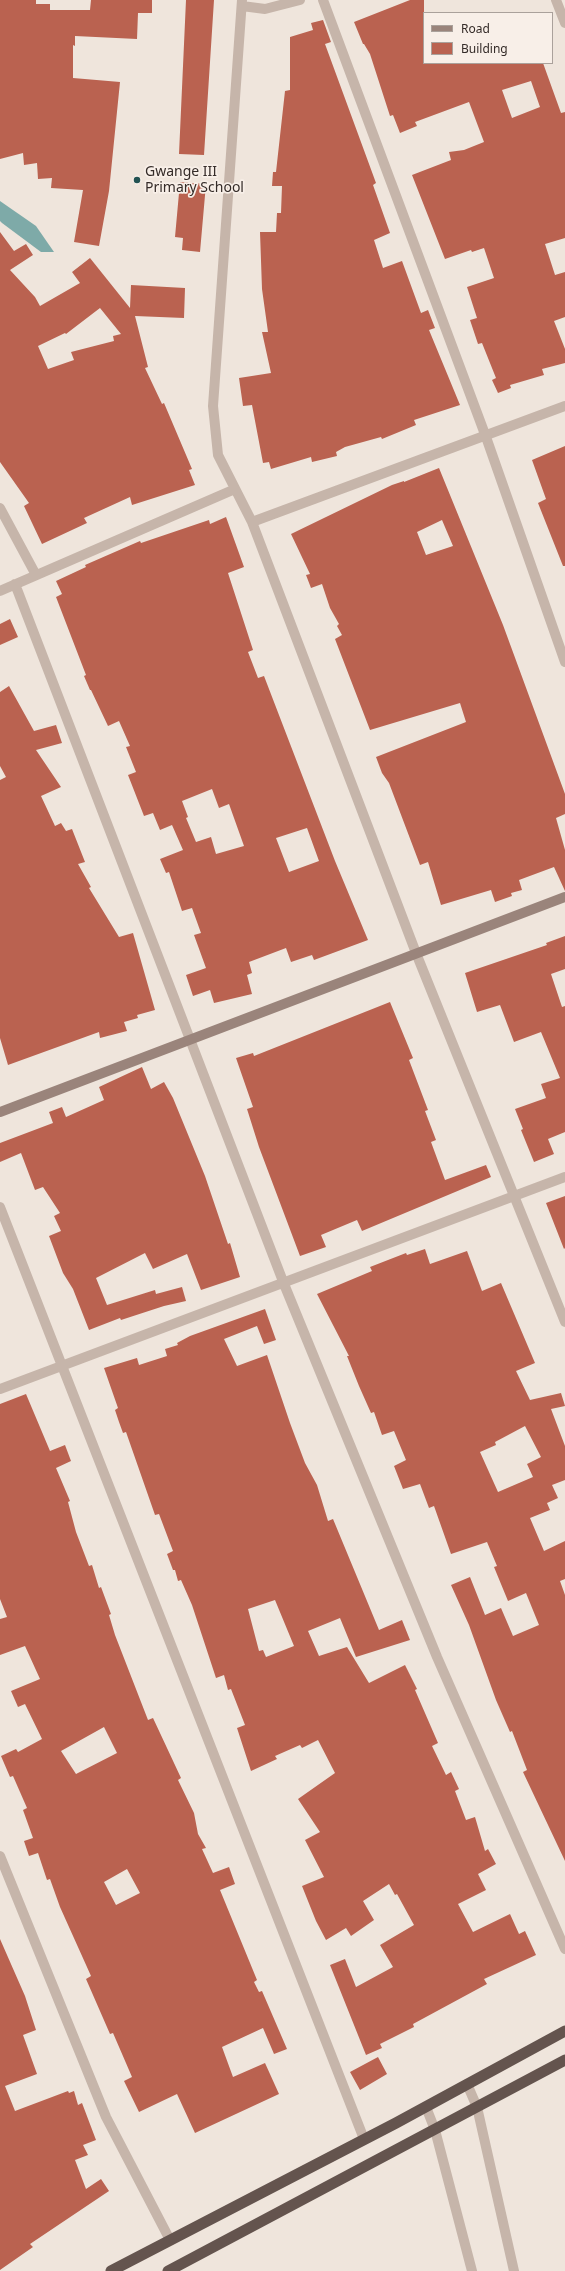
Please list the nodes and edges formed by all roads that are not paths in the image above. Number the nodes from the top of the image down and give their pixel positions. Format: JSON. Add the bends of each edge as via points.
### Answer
{"nodes":[{"id":1,"x":300,"y":0,"type":"edge"},
{"id":2,"x":323,"y":0,"type":"edge"},
{"id":3,"x":556,"y":0,"type":"edge"},
{"id":4,"x":242,"y":3,"type":"edge"},
{"id":5,"x":565,"y":23,"type":"edge"},
{"id":6,"x":565,"y":406,"type":"edge"},
{"id":7,"x":486,"y":437,"type":"junction"},
{"id":8,"x":235,"y":489,"type":"junction"},
{"id":9,"x":0,"y":508,"type":"edge"},
{"id":10,"x":252,"y":522,"type":"junction"},
{"id":11,"x":36,"y":575,"type":"junction"},
{"id":12,"x":15,"y":584,"type":"junction"},
{"id":13,"x":0,"y":591,"type":"edge"},
{"id":14,"x":565,"y":662,"type":"edge"},
{"id":15,"x":565,"y":897,"type":"edge"},
{"id":16,"x":416,"y":953,"type":"junction"},
{"id":17,"x":190,"y":1040,"type":"junction"},
{"id":18,"x":0,"y":1112,"type":"edge"},
{"id":19,"x":565,"y":1178,"type":"edge"},
{"id":20,"x":514,"y":1196,"type":"junction"},
{"id":21,"x":0,"y":1207,"type":"edge"},
{"id":22,"x":284,"y":1284,"type":"junction"},
{"id":23,"x":565,"y":1322,"type":"edge"},
{"id":24,"x":62,"y":1365,"type":"junction"},
{"id":25,"x":0,"y":1389,"type":"edge"},
{"id":26,"x":0,"y":1856,"type":"edge"},
{"id":27,"x":565,"y":1949,"type":"edge"},
{"id":28,"x":565,"y":2031,"type":"edge"},
{"id":29,"x":565,"y":2060,"type":"edge"},
{"id":30,"x":467,"y":2084,"type":"junction"},
{"id":31,"x":426,"y":2107,"type":"junction"},
{"id":32,"x":477,"y":2107,"type":"junction"},
{"id":33,"x":435,"y":2130,"type":"junction"},
{"id":34,"x":364,"y":2139,"type":"junction"},
{"id":35,"x":170,"y":2240,"type":"junction"},
{"id":36,"x":111,"y":2271,"type":"edge"},
{"id":37,"x":168,"y":2271,"type":"edge"},
{"id":38,"x":472,"y":2271,"type":"edge"},
{"id":39,"x":514,"y":2271,"type":"edge"}],
"edges":[{"from":1,"to":4,"type":"street","via":[[265,9]]},
{"from":2,"to":7,"type":"street"},
{"from":3,"to":5,"type":"street"},
{"from":4,"to":8,"type":"street","via":[[213,406],[218,455]]},
{"from":6,"to":7,"type":"street"},
{"from":7,"to":10,"type":"street"},
{"from":7,"to":14,"type":"street"},
{"from":8,"to":10,"type":"street"},
{"from":8,"to":11,"type":"street"},
{"from":9,"to":11,"type":"street"},
{"from":10,"to":16,"type":"street"},
{"from":11,"to":12,"type":"street"},
{"from":12,"to":13,"type":"street"},
{"from":12,"to":17,"type":"street"},
{"from":15,"to":16,"type":"main road"},
{"from":16,"to":17,"type":"main road"},
{"from":16,"to":20,"type":"street"},
{"from":17,"to":18,"type":"main road"},
{"from":17,"to":22,"type":"street"},
{"from":19,"to":20,"type":"street"},
{"from":20,"to":22,"type":"street"},
{"from":20,"to":23,"type":"street"},
{"from":21,"to":24,"type":"street"},
{"from":22,"to":24,"type":"street"},
{"from":22,"to":27,"type":"street","via":[[437,1657]]},
{"from":24,"to":25,"type":"street"},
{"from":24,"to":34,"type":"street"},
{"from":26,"to":35,"type":"street","via":[[106,2117]]},
{"from":28,"to":30,"type":"highway"},
{"from":29,"to":32,"type":"highway"},
{"from":30,"to":31,"type":"highway"},
{"from":30,"to":32,"type":"street"},
{"from":31,"to":33,"type":"street"},
{"from":31,"to":34,"type":"highway"},
{"from":32,"to":33,"type":"highway"},
{"from":32,"to":39,"type":"street"},
{"from":33,"to":37,"type":"highway"},
{"from":33,"to":38,"type":"street"},
{"from":34,"to":35,"type":"highway"},
{"from":35,"to":36,"type":"highway"}]}
